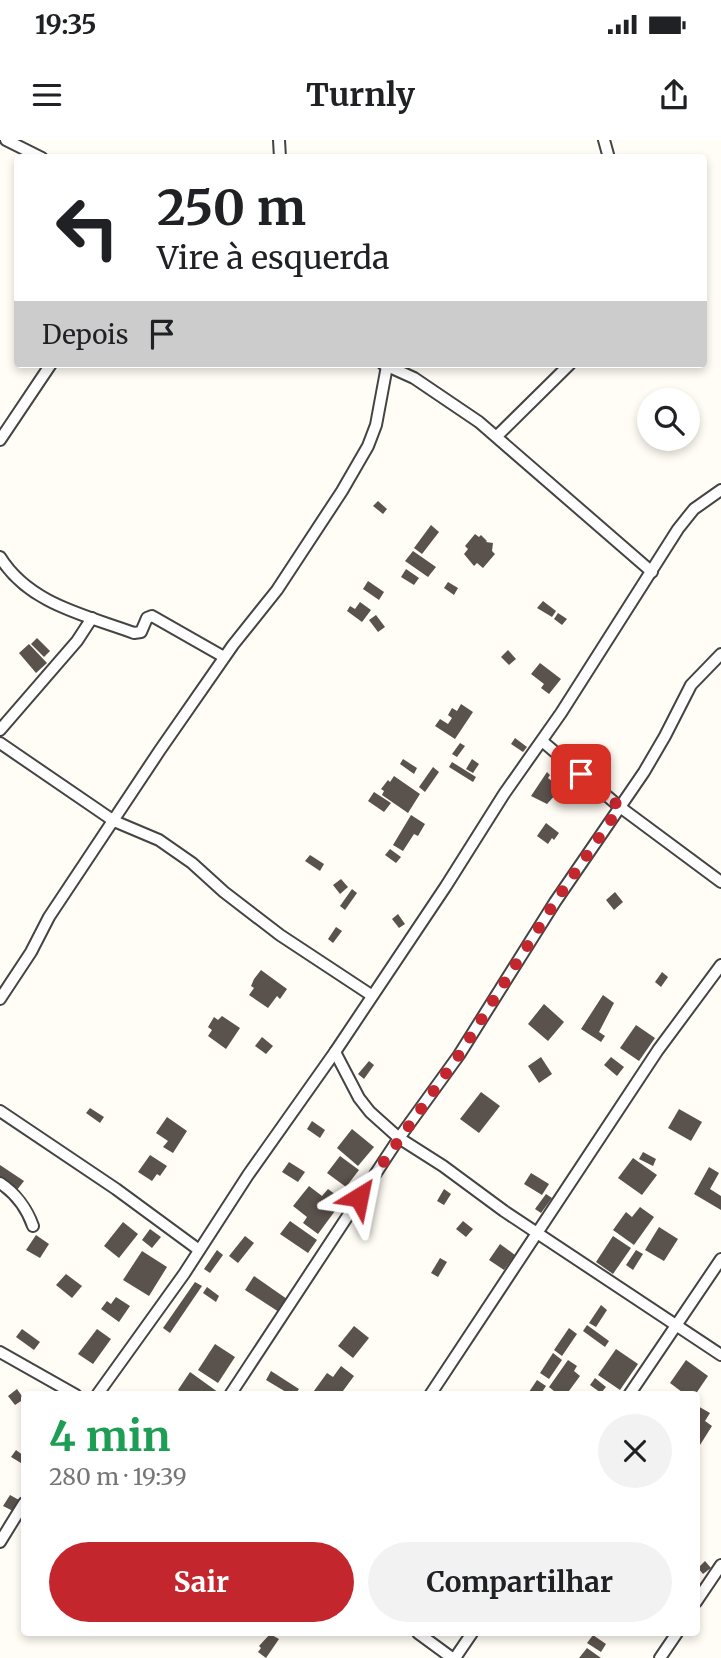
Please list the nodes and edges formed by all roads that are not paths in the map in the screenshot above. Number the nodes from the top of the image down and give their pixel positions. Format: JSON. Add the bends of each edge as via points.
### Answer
{"nodes":[{"id":1,"x":6,"y":140,"type":"edge"},
{"id":2,"x":34,"y":154,"type":"edge"},
{"id":3,"x":48,"y":368,"type":"edge"},
{"id":4,"x":385,"y":368,"type":"edge"},
{"id":5,"x":391,"y":368,"type":"edge"},
{"id":6,"x":566,"y":368,"type":"edge"},
{"id":7,"x":497,"y":436,"type":"junction"},
{"id":8,"x":0,"y":440,"type":"edge"},
{"id":9,"x":721,"y":490,"type":"edge"},
{"id":10,"x":0,"y":557,"type":"edge"},
{"id":11,"x":652,"y":572,"type":"junction"},
{"id":12,"x":92,"y":618,"type":"junction"},
{"id":13,"x":721,"y":654,"type":"edge"},
{"id":14,"x":224,"y":657,"type":"junction"},
{"id":15,"x":0,"y":730,"type":"edge"},
{"id":16,"x":542,"y":741,"type":"junction"},
{"id":17,"x":0,"y":743,"type":"edge"},
{"id":18,"x":620,"y":807,"type":"junction"},
{"id":19,"x":114,"y":821,"type":"junction"},
{"id":20,"x":721,"y":882,"type":"edge"},
{"id":21,"x":721,"y":965,"type":"edge"},
{"id":22,"x":372,"y":995,"type":"junction"},
{"id":23,"x":0,"y":999,"type":"edge"},
{"id":24,"x":335,"y":1052,"type":"junction"},
{"id":25,"x":0,"y":1111,"type":"edge"},
{"id":26,"x":399,"y":1139,"type":"junction"},
{"id":27,"x":0,"y":1183,"type":"edge"},
{"id":28,"x":33,"y":1226,"type":"dead end"},
{"id":29,"x":537,"y":1232,"type":"junction"},
{"id":30,"x":199,"y":1250,"type":"junction"},
{"id":31,"x":721,"y":1259,"type":"edge"},
{"id":32,"x":676,"y":1323,"type":"junction"},
{"id":33,"x":0,"y":1352,"type":"edge"},
{"id":34,"x":721,"y":1355,"type":"edge"},
{"id":35,"x":69,"y":1391,"type":"edge"},
{"id":36,"x":100,"y":1391,"type":"edge"},
{"id":37,"x":233,"y":1391,"type":"edge"},
{"id":38,"x":433,"y":1391,"type":"edge"},
{"id":39,"x":632,"y":1391,"type":"edge"},
{"id":40,"x":21,"y":1508,"type":"edge"},
{"id":41,"x":0,"y":1542,"type":"edge"},
{"id":42,"x":721,"y":1565,"type":"edge"},
{"id":43,"x":700,"y":1596,"type":"edge"},
{"id":44,"x":422,"y":1636,"type":"edge"},
{"id":45,"x":470,"y":1636,"type":"edge"},
{"id":46,"x":675,"y":1636,"type":"edge"},
{"id":47,"x":454,"y":1658,"type":"edge"},
{"id":48,"x":660,"y":1658,"type":"edge"}],
"edges":[{"from":1,"to":2,"type":"street"},
{"from":3,"to":8,"type":"street"},
{"from":4,"to":14,"type":"street","via":[[380,411],[368,446],[277,590]]},
{"from":5,"to":7,"type":"street","via":[[429,387]]},
{"from":6,"to":7,"type":"street"},
{"from":7,"to":11,"type":"street"},
{"from":9,"to":11,"type":"street","via":[[694,509]]},
{"from":10,"to":12,"type":"street","via":[[26,588]]},
{"from":11,"to":16,"type":"street"},
{"from":12,"to":14,"type":"street","via":[[138,633],[152,617]]},
{"from":12,"to":15,"type":"street"},
{"from":13,"to":18,"type":"street","via":[[691,685]]},
{"from":14,"to":19,"type":"street"},
{"from":16,"to":18,"type":"street"},
{"from":16,"to":22,"type":"street"},
{"from":17,"to":19,"type":"street"},
{"from":18,"to":20,"type":"street"},
{"from":18,"to":26,"type":"street"},
{"from":19,"to":22,"type":"street","via":[[159,840],[280,934]]},
{"from":19,"to":23,"type":"street"},
{"from":21,"to":29,"type":"street"},
{"from":22,"to":24,"type":"street"},
{"from":24,"to":26,"type":"street","via":[[359,1098]]},
{"from":24,"to":30,"type":"street"},
{"from":25,"to":30,"type":"street"},
{"from":26,"to":29,"type":"street"},
{"from":26,"to":37,"type":"street"},
{"from":27,"to":28,"type":"street","via":[[20,1202]]},
{"from":29,"to":32,"type":"street"},
{"from":29,"to":38,"type":"street"},
{"from":30,"to":36,"type":"street"},
{"from":31,"to":32,"type":"street"},
{"from":32,"to":34,"type":"street"},
{"from":32,"to":39,"type":"street"},
{"from":33,"to":35,"type":"street"},
{"from":40,"to":41,"type":"street"},
{"from":42,"to":43,"type":"street"},
{"from":44,"to":47,"type":"street"},
{"from":45,"to":47,"type":"street"},
{"from":46,"to":48,"type":"street"}]}
